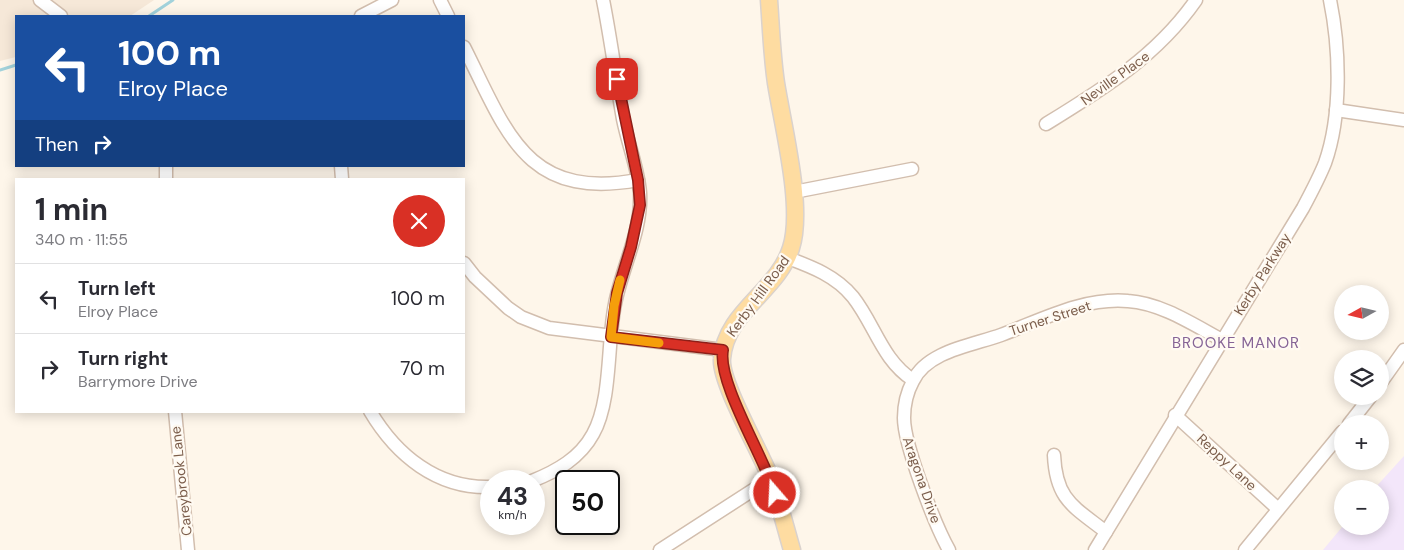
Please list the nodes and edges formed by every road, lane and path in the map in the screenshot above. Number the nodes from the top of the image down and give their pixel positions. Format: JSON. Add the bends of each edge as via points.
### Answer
{"nodes":[{"id":1,"x":40,"y":0,"type":"edge"},
{"id":2,"x":392,"y":0,"type":"edge"},
{"id":3,"x":440,"y":0,"type":"edge"},
{"id":4,"x":603,"y":0,"type":"edge"},
{"id":5,"x":769,"y":0,"type":"edge"},
{"id":6,"x":1196,"y":0,"type":"edge"},
{"id":7,"x":1330,"y":0,"type":"edge"},
{"id":8,"x":60,"y":15,"type":"edge"},
{"id":9,"x":363,"y":15,"type":"edge"},
{"id":10,"x":448,"y":15,"type":"edge"},
{"id":11,"x":465,"y":48,"type":"edge"},
{"id":12,"x":1336,"y":110,"type":"junction"},
{"id":13,"x":1404,"y":120,"type":"edge"},
{"id":14,"x":1046,"y":124,"type":"dead end"},
{"id":15,"x":912,"y":169,"type":"dead end"},
{"id":16,"x":638,"y":180,"type":"junction"},
{"id":17,"x":794,"y":192,"type":"junction"},
{"id":18,"x":788,"y":258,"type":"junction"},
{"id":19,"x":465,"y":264,"type":"edge"},
{"id":20,"x":611,"y":337,"type":"junction"},
{"id":21,"x":1222,"y":340,"type":"junction"},
{"id":22,"x":723,"y":350,"type":"junction"},
{"id":23,"x":1404,"y":350,"type":"edge"},
{"id":24,"x":1389,"y":371,"type":"edge"},
{"id":25,"x":913,"y":380,"type":"junction"},
{"id":26,"x":1364,"y":405,"type":"edge"},
{"id":27,"x":175,"y":413,"type":"edge"},
{"id":28,"x":371,"y":413,"type":"edge"},
{"id":29,"x":1175,"y":415,"type":"junction"},
{"id":30,"x":1356,"y":415,"type":"edge"},
{"id":31,"x":1334,"y":442,"type":"edge"},
{"id":32,"x":1054,"y":455,"type":"dead end"},
{"id":33,"x":545,"y":476,"type":"edge"},
{"id":34,"x":770,"y":479,"type":"junction"},
{"id":35,"x":480,"y":486,"type":"edge"},
{"id":36,"x":1278,"y":510,"type":"junction"},
{"id":37,"x":1106,"y":532,"type":"junction"},
{"id":38,"x":188,"y":550,"type":"edge"},
{"id":39,"x":660,"y":550,"type":"edge"},
{"id":40,"x":792,"y":550,"type":"edge"},
{"id":41,"x":949,"y":550,"type":"edge"},
{"id":42,"x":1095,"y":550,"type":"edge"},
{"id":43,"x":1244,"y":550,"type":"edge"}],
"edges":[{"from":1,"to":8,"type":"street"},
{"from":2,"to":9,"type":"street"},
{"from":3,"to":10,"type":"street"},
{"from":4,"to":16,"type":"street"},
{"from":5,"to":17,"type":"main road","name":"Kerby Hill Road","via":[[776,80]]},
{"from":6,"to":14,"type":"street","name":"Neville Place","via":[[1164,40],[1134,68]]},
{"from":7,"to":12,"type":"street","name":"Kerby Parkway","via":[[1335,31]]},
{"from":11,"to":16,"type":"street","via":[[503,125],[525,155],[558,176],[589,184]]},
{"from":12,"to":13,"type":"street"},
{"from":12,"to":21,"type":"street","name":"Kerby Parkway","via":[[1325,162],[1311,192]]},
{"from":15,"to":17,"type":"street"},
{"from":16,"to":20,"type":"street","via":[[639,212],[617,293]]},
{"from":17,"to":18,"type":"main road","name":"Kerby Hill Road","via":[[795,226]]},
{"from":18,"to":22,"type":"main road","name":"Kerby Hill Road","via":[[733,326]]},
{"from":18,"to":25,"type":"street","via":[[810,266],[843,287],[860,308],[882,350],[902,373]]},
{"from":19,"to":20,"type":"street","via":[[482,284],[521,317],[549,328]]},
{"from":20,"to":22,"type":"street"},
{"from":20,"to":33,"type":"street","via":[[604,403],[594,433],[570,461]]},
{"from":21,"to":25,"type":"street","name":"Turner Street","via":[[1160,310],[1128,300],[1107,301],[1066,311],[957,349],[933,361]]},
{"from":21,"to":29,"type":"street","name":"Kerby Parkway"},
{"from":22,"to":34,"type":"main road","name":"Kerby Hill Road","via":[[721,359],[726,382]]},
{"from":23,"to":24,"type":"street"},
{"from":25,"to":41,"type":"street","name":"Aragona Drive","via":[[904,410],[905,430]]},
{"from":26,"to":30,"type":"street"},
{"from":27,"to":38,"type":"street","name":"Careybrook Lane"},
{"from":28,"to":35,"type":"street","via":[[396,448],[422,468],[460,484]]},
{"from":29,"to":36,"type":"street","name":"Reppy Lane"},
{"from":29,"to":37,"type":"street","name":"Kerby Parkway"},
{"from":31,"to":36,"type":"street"},
{"from":32,"to":37,"type":"street","via":[[1063,496]]},
{"from":34,"to":39,"type":"street"},
{"from":34,"to":40,"type":"main road","name":"Kerby Hill Road"},
{"from":36,"to":43,"type":"street"},
{"from":37,"to":42,"type":"street","name":"Kerby Parkway"}]}
